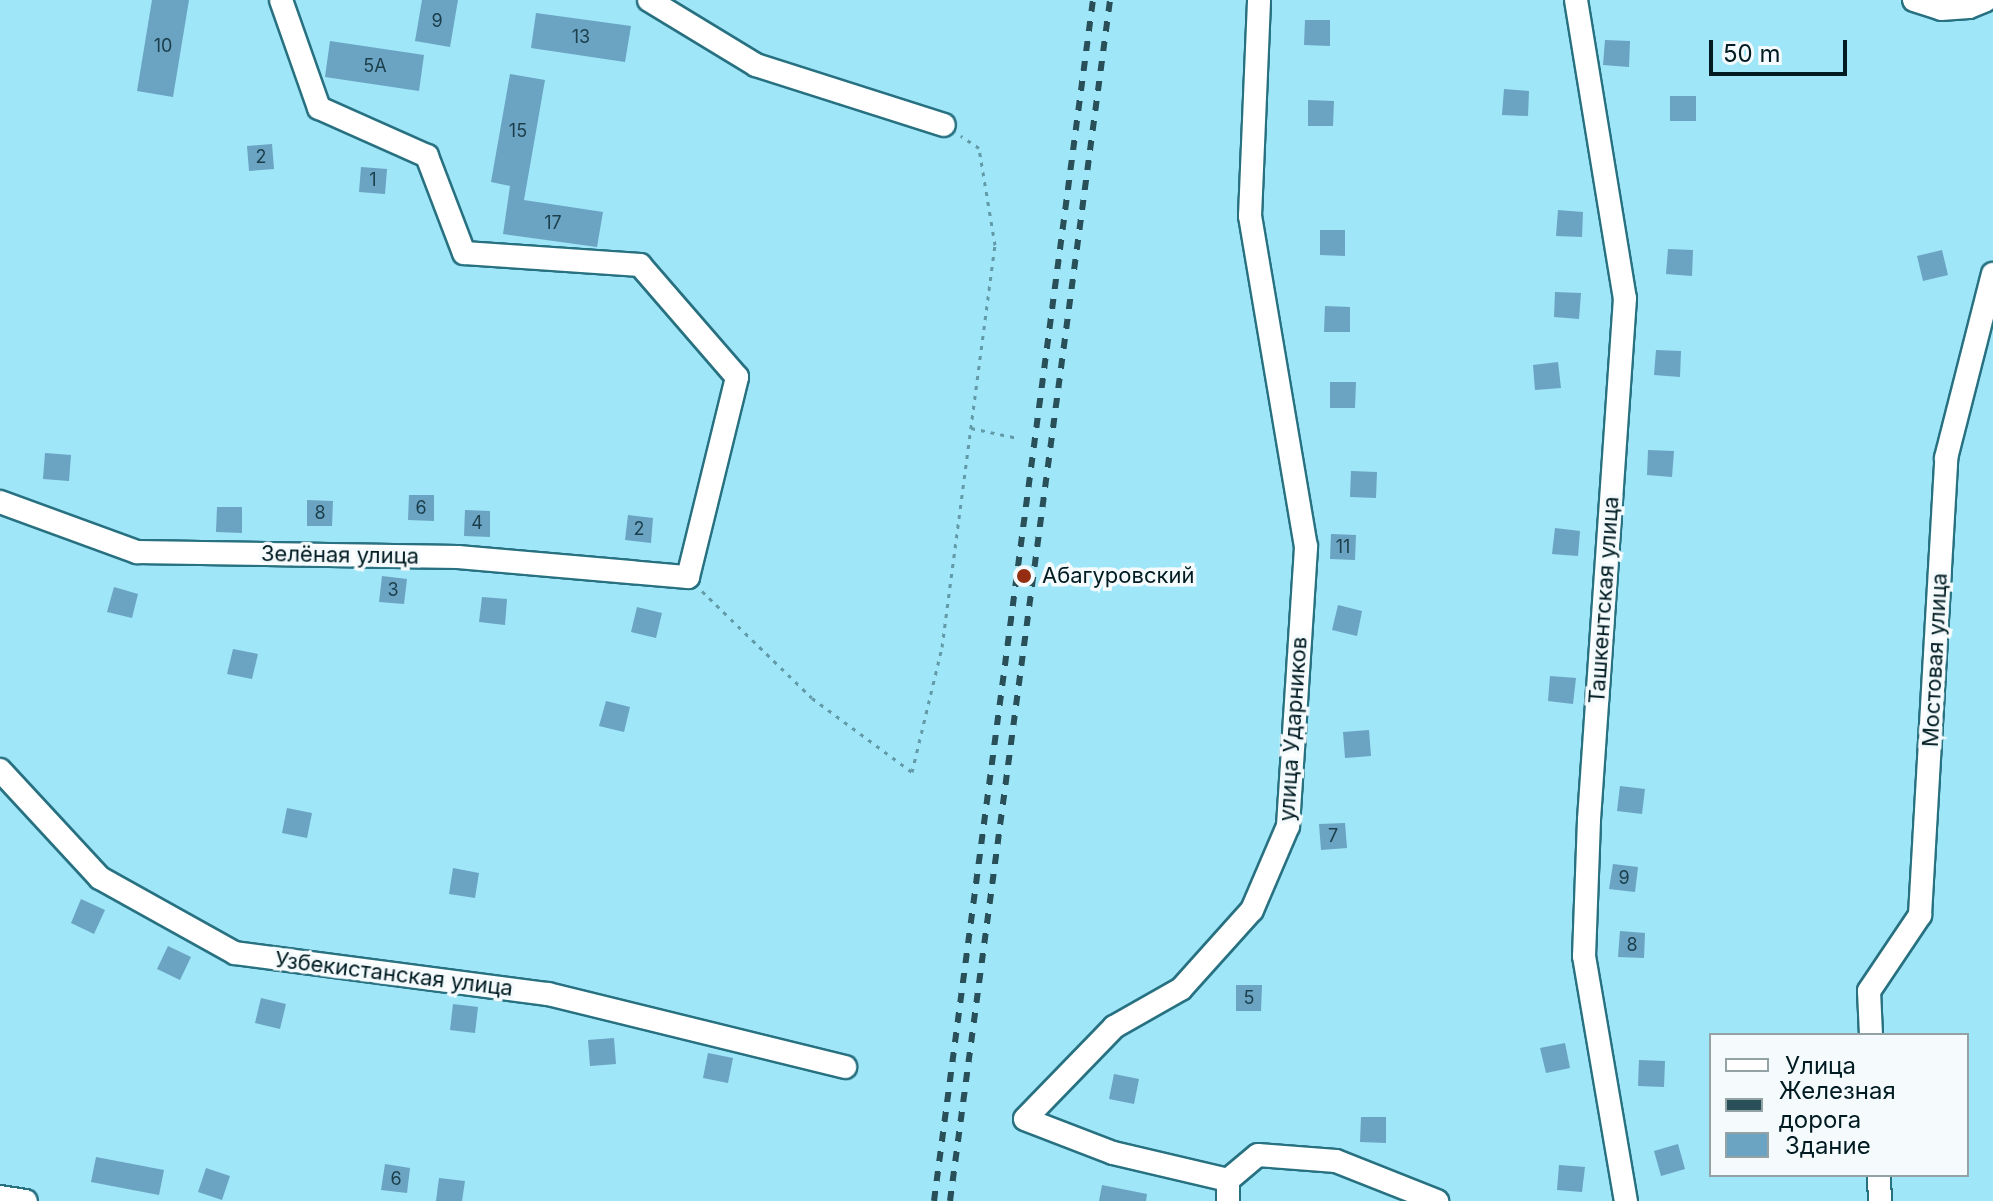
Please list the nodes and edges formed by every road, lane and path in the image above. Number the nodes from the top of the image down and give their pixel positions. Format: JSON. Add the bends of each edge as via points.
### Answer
{"nodes":[{"id":1,"x":281,"y":0,"type":"edge"},
{"id":2,"x":649,"y":0,"type":"edge"},
{"id":3,"x":1259,"y":0,"type":"edge"},
{"id":4,"x":1576,"y":0,"type":"edge"},
{"id":5,"x":1914,"y":0,"type":"edge"},
{"id":6,"x":1986,"y":0,"type":"edge"},
{"id":7,"x":676,"y":7,"type":"edge"},
{"id":8,"x":944,"y":125,"type":"joint"},
{"id":9,"x":1993,"y":274,"type":"edge"},
{"id":10,"x":971,"y":428,"type":"junction"},
{"id":11,"x":1018,"y":438,"type":"dead end"},
{"id":12,"x":0,"y":502,"type":"edge"},
{"id":13,"x":688,"y":577,"type":"junction"},
{"id":14,"x":0,"y":770,"type":"edge"},
{"id":15,"x":1871,"y":1033,"type":"edge"},
{"id":16,"x":845,"y":1067,"type":"dead end"},
{"id":17,"x":1879,"y":1177,"type":"edge"},
{"id":18,"x":1228,"y":1191,"type":"edge"},
{"id":19,"x":0,"y":1197,"type":"edge"},
{"id":20,"x":26,"y":1201,"type":"edge"},
{"id":21,"x":1437,"y":1201,"type":"edge"},
{"id":22,"x":1626,"y":1201,"type":"edge"},
{"id":23,"x":1880,"y":1201,"type":"edge"}],
"edges":[{"from":1,"to":13,"type":"street","via":[[319,108],[427,156],[464,253],[640,265],[737,377]]},
{"from":2,"to":7,"type":"street"},
{"from":3,"to":18,"type":"street","name":"улица Ударников","via":[[1250,216],[1306,547],[1288,826],[1242,922],[1181,989],[1114,1027],[1025,1119]]},
{"from":4,"to":22,"type":"street","name":"Ташкентская улица","via":[[1625,298],[1584,956]]},
{"from":5,"to":6,"type":"street","via":[[1941,9]]},
{"from":7,"to":8,"type":"street","via":[[756,65]]},
{"from":8,"to":10,"type":"path","via":[[979,148],[995,245]]},
{"from":9,"to":15,"type":"street","name":"Мостовая улица","via":[[1946,458],[1920,915],[1869,991]]},
{"from":10,"to":11,"type":"path"},
{"from":10,"to":13,"type":"path","via":[[942,647],[912,772],[812,698]]},
{"from":12,"to":13,"type":"street","name":"Зелёная улица","via":[[137,552],[458,557]]},
{"from":14,"to":16,"type":"street","name":"Узбекистанская улица","via":[[100,878],[235,953],[548,994]]},
{"from":17,"to":23,"type":"street"},
{"from":18,"to":21,"type":"street","via":[[1258,1155],[1336,1161]]},
{"from":19,"to":20,"type":"street"}]}
